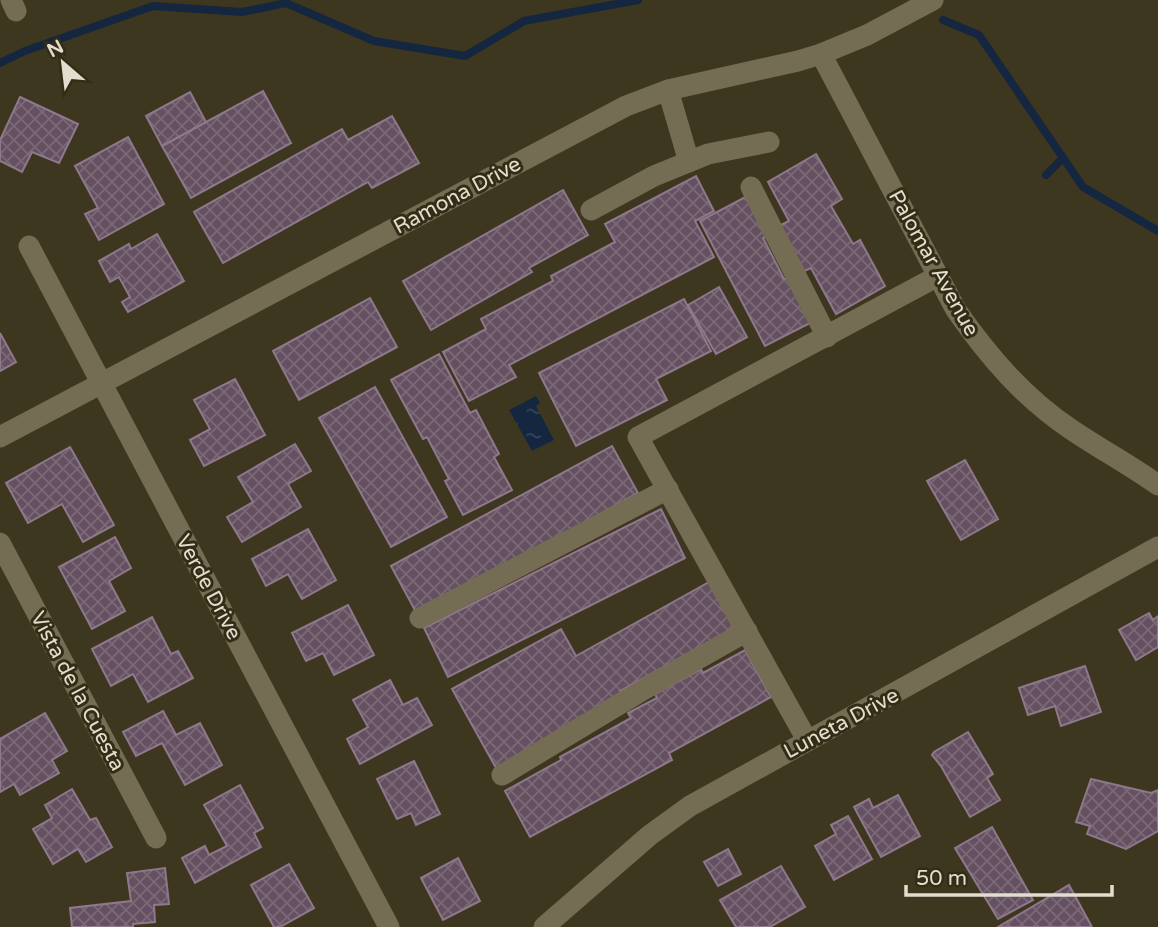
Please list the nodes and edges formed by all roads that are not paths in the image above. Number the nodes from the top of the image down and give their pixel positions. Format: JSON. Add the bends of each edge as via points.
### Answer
{"nodes":[{"id":1,"x":933,"y":0,"type":"edge"},
{"id":2,"x":821,"y":54,"type":"junction"},
{"id":3,"x":668,"y":90,"type":"junction"},
{"id":4,"x":769,"y":142,"type":"dead end"},
{"id":5,"x":688,"y":162,"type":"junction"},
{"id":6,"x":751,"y":187,"type":"dead end"},
{"id":7,"x":591,"y":210,"type":"dead end"},
{"id":8,"x":29,"y":246,"type":"dead end"},
{"id":9,"x":938,"y":276,"type":"junction"},
{"id":10,"x":827,"y":337,"type":"junction"},
{"id":11,"x":101,"y":383,"type":"junction"},
{"id":12,"x":0,"y":437,"type":"edge"},
{"id":13,"x":1158,"y":485,"type":"edge"},
{"id":14,"x":668,"y":489,"type":"junction"},
{"id":15,"x":0,"y":543,"type":"edge"},
{"id":16,"x":1158,"y":547,"type":"edge"},
{"id":17,"x":420,"y":618,"type":"dead end"},
{"id":18,"x":747,"y":631,"type":"junction"},
{"id":19,"x":807,"y":740,"type":"junction"},
{"id":20,"x":502,"y":775,"type":"dead end"},
{"id":21,"x":156,"y":838,"type":"dead end"},
{"id":22,"x":389,"y":927,"type":"edge"},
{"id":23,"x":544,"y":927,"type":"edge"}],
"edges":[{"from":1,"to":2,"type":"street","name":"Ramona Drive"},
{"from":2,"to":3,"type":"street","name":"Ramona Drive"},
{"from":2,"to":9,"type":"street","name":"Palomar Avenue"},
{"from":3,"to":5,"type":"street"},
{"from":3,"to":11,"type":"street","name":"Ramona Drive","via":[[626,106]]},
{"from":4,"to":5,"type":"street"},
{"from":5,"to":7,"type":"street"},
{"from":6,"to":10,"type":"street"},
{"from":8,"to":11,"type":"street","name":"Verde Drive"},
{"from":9,"to":10,"type":"street"},
{"from":9,"to":13,"type":"street","name":"Palomar Avenue","via":[[956,310],[1007,376],[1070,429]]},
{"from":10,"to":14,"type":"street","via":[[638,437]]},
{"from":11,"to":12,"type":"street","name":"Ramona Drive"},
{"from":11,"to":22,"type":"street","name":"Verde Drive"},
{"from":14,"to":17,"type":"street"},
{"from":14,"to":18,"type":"street"},
{"from":15,"to":21,"type":"street","name":"Vista de la Cuesta"},
{"from":16,"to":19,"type":"street","name":"Luneta Drive"},
{"from":18,"to":19,"type":"street"},
{"from":18,"to":20,"type":"street"},
{"from":19,"to":23,"type":"street","name":"Luneta Drive","via":[[690,806]]}]}
